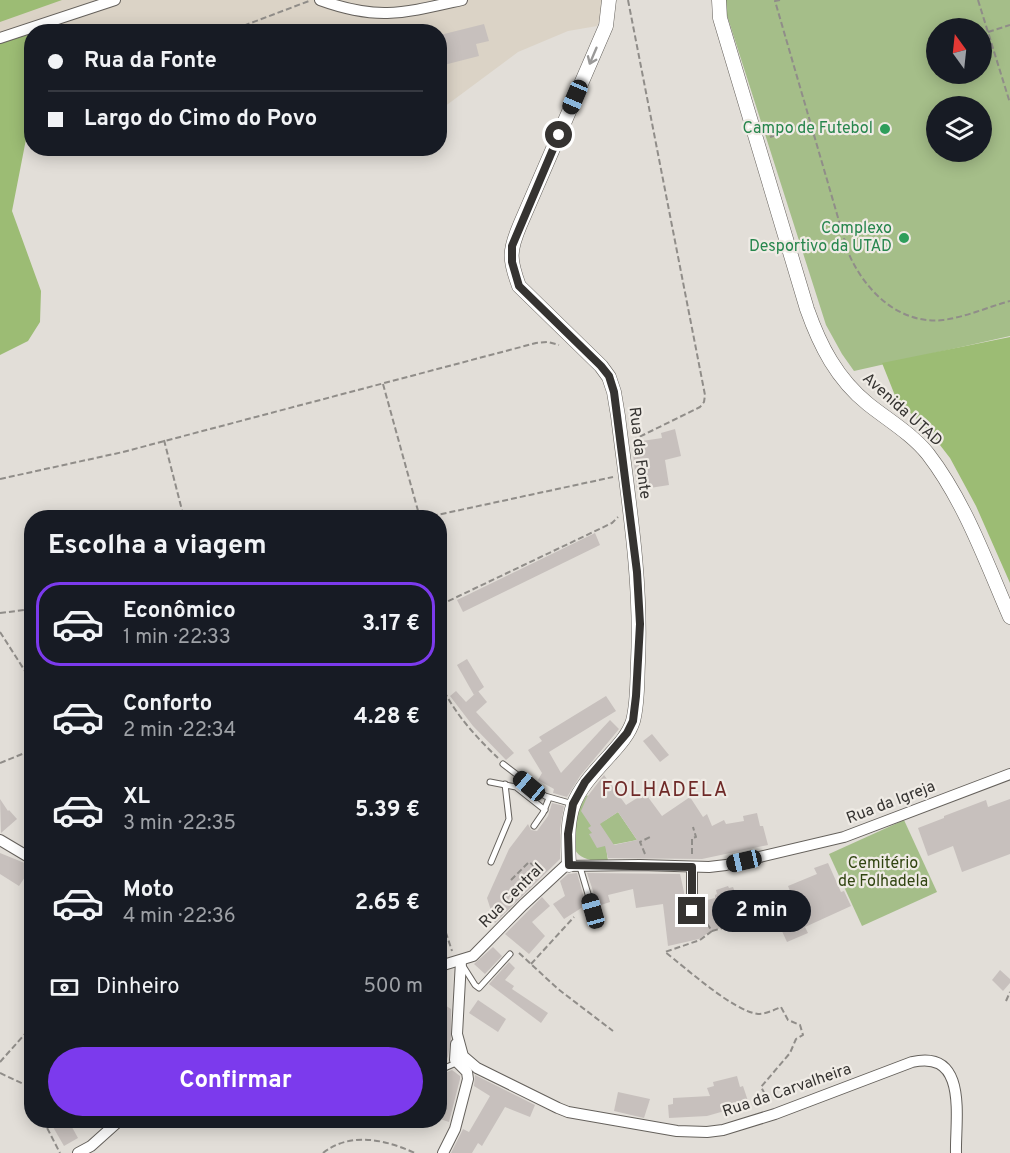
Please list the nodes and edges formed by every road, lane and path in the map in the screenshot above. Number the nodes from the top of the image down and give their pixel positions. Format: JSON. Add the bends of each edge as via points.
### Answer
{"nodes":[{"id":1,"x":115,"y":0,"type":"edge"},
{"id":2,"x":311,"y":0,"type":"edge"},
{"id":3,"x":462,"y":0,"type":"edge"},
{"id":4,"x":609,"y":0,"type":"edge"},
{"id":5,"x":628,"y":0,"type":"edge"},
{"id":6,"x":708,"y":0,"type":"edge"},
{"id":7,"x":718,"y":0,"type":"edge"},
{"id":8,"x":780,"y":0,"type":"edge"},
{"id":9,"x":978,"y":0,"type":"edge"},
{"id":10,"x":324,"y":1,"type":"edge"},
{"id":11,"x":720,"y":18,"type":"junction"},
{"id":12,"x":984,"y":18,"type":"edge"},
{"id":13,"x":42,"y":24,"type":"edge"},
{"id":14,"x":248,"y":24,"type":"edge"},
{"id":15,"x":1010,"y":25,"type":"edge"},
{"id":16,"x":24,"y":30,"type":"edge"},
{"id":17,"x":992,"y":31,"type":"edge"},
{"id":18,"x":0,"y":38,"type":"edge"},
{"id":19,"x":992,"y":45,"type":"edge"},
{"id":20,"x":1010,"y":103,"type":"edge"},
{"id":21,"x":810,"y":124,"type":"junction"},
{"id":22,"x":757,"y":141,"type":"junction"},
{"id":23,"x":1010,"y":301,"type":"edge"},
{"id":24,"x":558,"y":345,"type":"dead end"},
{"id":25,"x":383,"y":384,"type":"junction"},
{"id":26,"x":164,"y":440,"type":"junction"},
{"id":27,"x":622,"y":446,"type":"junction"},
{"id":28,"x":614,"y":477,"type":"dead end"},
{"id":29,"x":0,"y":479,"type":"edge"},
{"id":30,"x":182,"y":510,"type":"edge"},
{"id":31,"x":419,"y":510,"type":"edge"},
{"id":32,"x":447,"y":512,"type":"edge"},
{"id":33,"x":619,"y":513,"type":"dead end"},
{"id":34,"x":447,"y":602,"type":"edge"},
{"id":35,"x":24,"y":610,"type":"edge"},
{"id":36,"x":0,"y":613,"type":"edge"},
{"id":37,"x":1010,"y":617,"type":"edge"},
{"id":38,"x":0,"y":632,"type":"edge"},
{"id":39,"x":24,"y":670,"type":"edge"},
{"id":40,"x":447,"y":698,"type":"edge"},
{"id":41,"x":24,"y":753,"type":"edge"},
{"id":42,"x":0,"y":763,"type":"edge"},
{"id":43,"x":503,"y":764,"type":"joint"},
{"id":44,"x":1010,"y":774,"type":"edge"},
{"id":45,"x":490,"y":782,"type":"dead end"},
{"id":46,"x":505,"y":784,"type":"junction"},
{"id":47,"x":549,"y":798,"type":"junction"},
{"id":48,"x":573,"y":804,"type":"junction"},
{"id":49,"x":545,"y":810,"type":"junction"},
{"id":50,"x":534,"y":826,"type":"dead end"},
{"id":51,"x":693,"y":827,"type":"dead end"},
{"id":52,"x":650,"y":837,"type":"dead end"},
{"id":53,"x":0,"y":840,"type":"edge"},
{"id":54,"x":24,"y":854,"type":"edge"},
{"id":55,"x":491,"y":862,"type":"dead end"},
{"id":56,"x":574,"y":865,"type":"junction"},
{"id":57,"x":648,"y":865,"type":"junction"},
{"id":58,"x":692,"y":867,"type":"junction"},
{"id":59,"x":551,"y":878,"type":"junction"},
{"id":60,"x":511,"y":880,"type":"dead end"},
{"id":61,"x":692,"y":898,"type":"junction"},
{"id":62,"x":593,"y":911,"type":"dead end"},
{"id":63,"x":692,"y":911,"type":"dead end"},
{"id":64,"x":776,"y":913,"type":"dead end"},
{"id":65,"x":574,"y":917,"type":"dead end"},
{"id":66,"x":712,"y":931,"type":"junction"},
{"id":67,"x":447,"y":933,"type":"edge"},
{"id":68,"x":514,"y":948,"type":"dead end"},
{"id":69,"x":510,"y":954,"type":"dead end"},
{"id":70,"x":458,"y":962,"type":"junction"},
{"id":71,"x":447,"y":964,"type":"edge"},
{"id":72,"x":531,"y":964,"type":"junction"},
{"id":73,"x":1010,"y":993,"type":"edge"},
{"id":74,"x":1006,"y":1001,"type":"dead end"},
{"id":75,"x":613,"y":1031,"type":"dead end"},
{"id":76,"x":24,"y":1035,"type":"edge"},
{"id":77,"x":457,"y":1040,"type":"junction"},
{"id":78,"x":0,"y":1062,"type":"edge"},
{"id":79,"x":456,"y":1063,"type":"junction"},
{"id":80,"x":447,"y":1067,"type":"edge"},
{"id":81,"x":0,"y":1072,"type":"edge"},
{"id":82,"x":24,"y":1084,"type":"edge"},
{"id":83,"x":775,"y":1114,"type":"junction"},
{"id":84,"x":47,"y":1128,"type":"edge"},
{"id":85,"x":111,"y":1128,"type":"edge"},
{"id":86,"x":60,"y":1153,"type":"edge"},
{"id":87,"x":78,"y":1153,"type":"edge"},
{"id":88,"x":323,"y":1153,"type":"edge"},
{"id":89,"x":416,"y":1153,"type":"edge"},
{"id":90,"x":443,"y":1153,"type":"edge"},
{"id":91,"x":956,"y":1153,"type":"edge"}],
"edges":[{"from":1,"to":13,"type":"street"},
{"from":2,"to":14,"type":"path"},
{"from":3,"to":10,"type":"street","via":[[412,11],[374,14]]},
{"from":4,"to":27,"type":"street","name":"Rua da Fonte","one_way":true,"via":[[606,26],[511,251],[519,286],[609,376]]},
{"from":5,"to":27,"type":"path","via":[[705,394],[700,407]]},
{"from":6,"to":11,"type":"street","name":"Avenida UTAD"},
{"from":7,"to":11,"type":"street","name":"Avenida UTAD"},
{"from":8,"to":21,"type":"path","via":[[775,2]]},
{"from":9,"to":12,"type":"path"},
{"from":11,"to":22,"type":"street","name":"Avenida UTAD"},
{"from":15,"to":17,"type":"path"},
{"from":16,"to":18,"type":"street"},
{"from":19,"to":20,"type":"path"},
{"from":21,"to":22,"type":"path"},
{"from":21,"to":23,"type":"path","via":[[854,266],[886,303],[914,318],[935,320]]},
{"from":22,"to":37,"type":"street","name":"Avenida UTAD","via":[[821,346],[852,388],[926,452],[939,469],[964,513]]},
{"from":24,"to":25,"type":"path","via":[[537,343]]},
{"from":25,"to":26,"type":"path"},
{"from":25,"to":31,"type":"path"},
{"from":26,"to":29,"type":"path"},
{"from":26,"to":30,"type":"path"},
{"from":27,"to":48,"type":"street","name":"Rua da Fonte","via":[[639,600],[634,715],[623,739],[585,782]]},
{"from":28,"to":32,"type":"path"},
{"from":33,"to":34,"type":"path","via":[[612,523]]},
{"from":35,"to":36,"type":"path"},
{"from":38,"to":39,"type":"path"},
{"from":40,"to":43,"type":"path","via":[[472,733]]},
{"from":41,"to":42,"type":"path"},
{"from":43,"to":47,"type":"lane"},
{"from":44,"to":58,"type":"street","name":"Rua da Igreja","via":[[844,837],[720,866]]},
{"from":45,"to":46,"type":"lane"},
{"from":46,"to":49,"type":"lane","via":[[516,787]]},
{"from":46,"to":55,"type":"lane","via":[[509,819]]},
{"from":47,"to":48,"type":"lane"},
{"from":47,"to":49,"type":"lane"},
{"from":48,"to":56,"type":"street","via":[[568,834]]},
{"from":49,"to":50,"type":"lane"},
{"from":51,"to":58,"type":"path","via":[[696,837],[692,838]]},
{"from":52,"to":57,"type":"path","via":[[640,842]]},
{"from":53,"to":54,"type":"street"},
{"from":56,"to":57,"type":"street"},
{"from":56,"to":59,"type":"street","name":"Rua Central","via":[[562,867]]},
{"from":56,"to":62,"type":"lane"},
{"from":57,"to":58,"type":"street","name":"Rua da Igreja"},
{"from":58,"to":61,"type":"street"},
{"from":59,"to":60,"type":"path","via":[[530,862]]},
{"from":59,"to":70,"type":"street","name":"Rua Central","via":[[477,953]]},
{"from":61,"to":63,"type":"street"},
{"from":61,"to":66,"type":"path"},
{"from":64,"to":66,"type":"path"},
{"from":65,"to":72,"type":"path"},
{"from":66,"to":83,"type":"path","via":[[700,940],[665,952],[741,1007],[761,1014],[781,1007],[788,1020],[800,1025],[804,1035],[796,1039],[792,1051],[761,1087]]},
{"from":67,"to":70,"type":"path"},
{"from":68,"to":72,"type":"path"},
{"from":69,"to":70,"type":"lane","via":[[478,988]]},
{"from":70,"to":71,"type":"street"},
{"from":70,"to":77,"type":"street"},
{"from":72,"to":75,"type":"path"},
{"from":73,"to":74,"type":"path"},
{"from":76,"to":78,"type":"path"},
{"from":77,"to":79,"type":"street"},
{"from":77,"to":83,"type":"street","name":"Rua da Carvalheira","via":[[463,1056],[472,1065],[568,1112],[692,1133],[723,1131]]},
{"from":79,"to":80,"type":"lane"},
{"from":79,"to":90,"type":"street","via":[[467,1072],[468,1081],[454,1133]]},
{"from":81,"to":82,"type":"path"},
{"from":83,"to":91,"type":"street","name":"Rua da Carvalheira","via":[[900,1066],[930,1060],[949,1074],[957,1094]]},
{"from":84,"to":86,"type":"path"},
{"from":85,"to":87,"type":"street"},
{"from":88,"to":89,"type":"path","via":[[360,1139],[378,1140]]}]}
